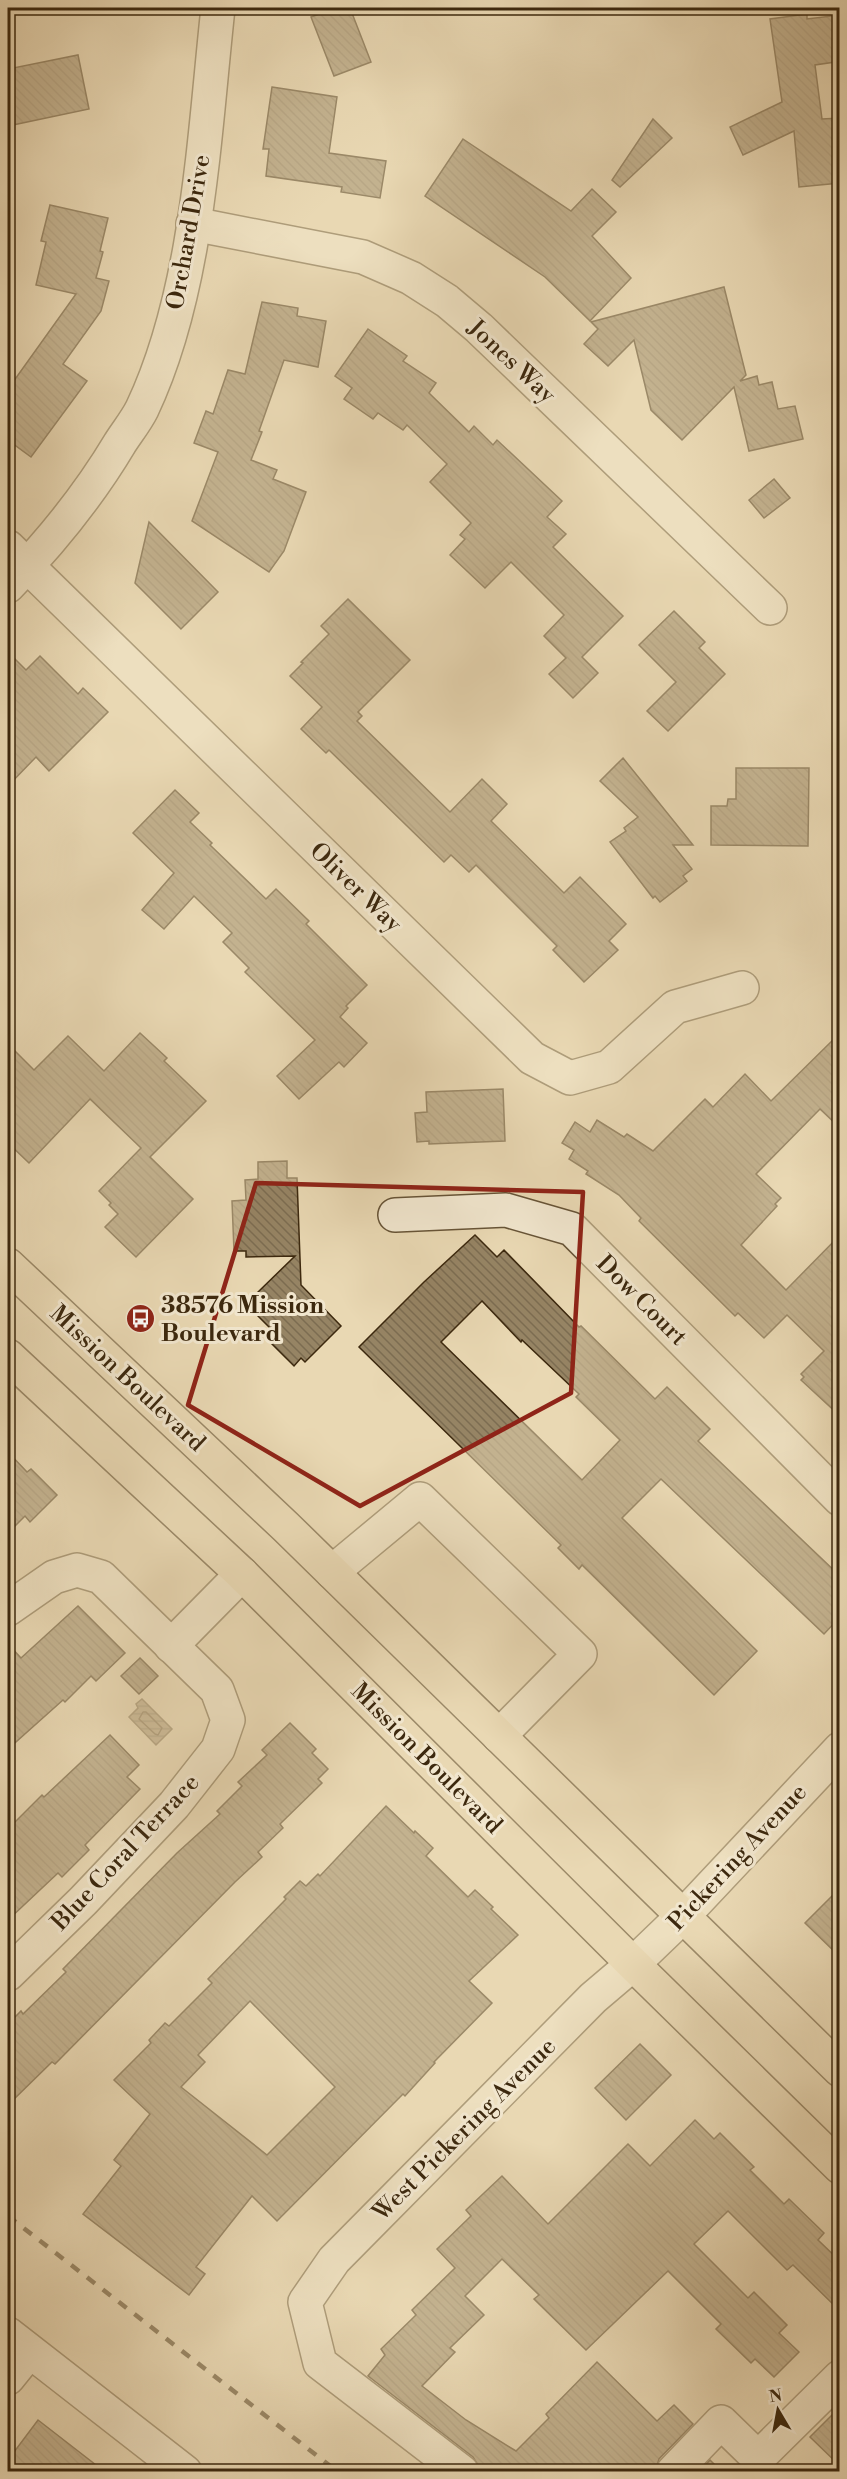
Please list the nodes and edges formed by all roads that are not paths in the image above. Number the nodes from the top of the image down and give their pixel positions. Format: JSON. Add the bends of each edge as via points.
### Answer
{"nodes":[{"id":1,"x":218,"y":8,"type":"edge"},
{"id":2,"x":194,"y":224,"type":"junction"},
{"id":3,"x":14,"y":566,"type":"edge"},
{"id":4,"x":770,"y":608,"type":"dead end"},
{"id":5,"x":742,"y":988,"type":"dead end"},
{"id":6,"x":394,"y":1215,"type":"dead end"},
{"id":7,"x":8,"y":1265,"type":"edge"},
{"id":8,"x":8,"y":1356,"type":"edge"},
{"id":9,"x":840,"y":1499,"type":"edge"},
{"id":10,"x":332,"y":1572,"type":"junction"},
{"id":11,"x":242,"y":1574,"type":"junction"},
{"id":12,"x":8,"y":1609,"type":"edge"},
{"id":13,"x":171,"y":1646,"type":"junction"},
{"id":14,"x":499,"y":1736,"type":"junction"},
{"id":15,"x":840,"y":1749,"type":"edge"},
{"id":16,"x":683,"y":1916,"type":"junction"},
{"id":17,"x":633,"y":1964,"type":"junction"},
{"id":18,"x":8,"y":1974,"type":"edge"},
{"id":19,"x":840,"y":2070,"type":"edge"},
{"id":20,"x":840,"y":2167,"type":"edge"},
{"id":21,"x":18,"y":2343,"type":"edge"},
{"id":22,"x":840,"y":2377,"type":"edge"},
{"id":23,"x":8,"y":2378,"type":"edge"},
{"id":24,"x":185,"y":2472,"type":"edge"},
{"id":25,"x":462,"y":2472,"type":"edge"},
{"id":26,"x":673,"y":2472,"type":"edge"}],
"edges":[{"from":1,"to":2,"type":"street","name":"Orchard Drive"},
{"from":2,"to":3,"type":"street","name":"Orchard Drive","via":[[183,287],[142,409],[96,483]]},
{"from":2,"to":4,"type":"street","name":"Jones Way","via":[[363,257],[411,278],[447,300]]},
{"from":3,"to":5,"type":"street","name":"Oliver Way","via":[[532,1059],[570,1078],[609,1067],[675,1007]]},
{"from":6,"to":9,"type":"street","name":"Dow Court","via":[[506,1210],[572,1229]]},
{"from":7,"to":10,"type":"main road","name":"Mission Boulevard"},
{"from":8,"to":11,"type":"main road","name":"Mission Boulevard"},
{"from":10,"to":14,"type":"main road","name":"Mission Boulevard"},
{"from":10,"to":14,"type":"street","via":[[420,1499],[571,1646],[579,1654]]},
{"from":11,"to":13,"type":"street"},
{"from":11,"to":17,"type":"main road","name":"Mission Boulevard"},
{"from":12,"to":13,"type":"street","via":[[54,1577],[76,1570],[101,1577]]},
{"from":13,"to":18,"type":"street","name":"Blue Coral Terrace","via":[[217,1690],[228,1720],[218,1749],[174,1805]]},
{"from":14,"to":16,"type":"main road","name":"Mission Boulevard"},
{"from":15,"to":16,"type":"street","name":"Pickering Avenue"},
{"from":16,"to":17,"type":"street","name":"Pickering Avenue"},
{"from":16,"to":19,"type":"main road","name":"Mission Boulevard"},
{"from":17,"to":20,"type":"main road","name":"Mission Boulevard"},
{"from":17,"to":25,"type":"street","name":"West Pickering Avenue","via":[[593,1998],[334,2260],[305,2302],[320,2363]]},
{"from":21,"to":23,"type":"street"},
{"from":21,"to":24,"type":"street"},
{"from":22,"to":26,"type":"street","via":[[758,2458],[721,2422]]}]}
